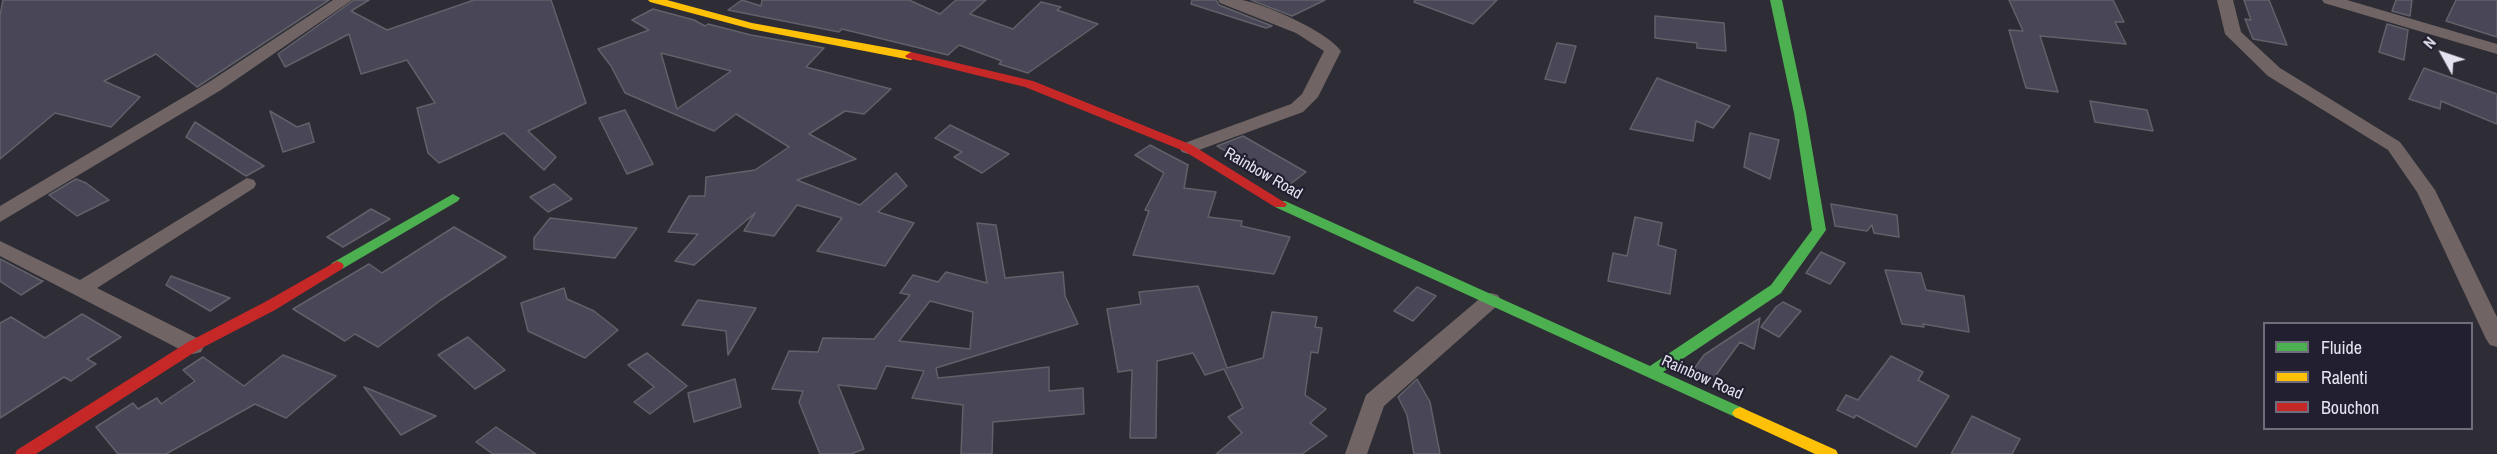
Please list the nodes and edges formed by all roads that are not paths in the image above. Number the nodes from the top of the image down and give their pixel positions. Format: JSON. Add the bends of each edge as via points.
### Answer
{"nodes":[{"id":1,"x":344,"y":0,"type":"edge"},
{"id":2,"x":654,"y":0,"type":"edge"},
{"id":3,"x":1226,"y":0,"type":"edge"},
{"id":4,"x":1776,"y":0,"type":"edge"},
{"id":5,"x":2225,"y":0,"type":"edge"},
{"id":6,"x":2330,"y":0,"type":"edge"},
{"id":7,"x":2497,"y":49,"type":"edge"},
{"id":8,"x":1188,"y":148,"type":"junction"},
{"id":9,"x":247,"y":184,"type":"dead end"},
{"id":10,"x":453,"y":198,"type":"dead end"},
{"id":11,"x":0,"y":215,"type":"edge"},
{"id":12,"x":0,"y":248,"type":"edge"},
{"id":13,"x":81,"y":289,"type":"junction"},
{"id":14,"x":1491,"y":300,"type":"junction"},
{"id":15,"x":2497,"y":339,"type":"edge"},
{"id":16,"x":194,"y":346,"type":"junction"},
{"id":17,"x":1650,"y":373,"type":"junction"},
{"id":18,"x":22,"y":454,"type":"edge"},
{"id":19,"x":1356,"y":454,"type":"edge"},
{"id":20,"x":1830,"y":454,"type":"edge"}],
"edges":[{"from":1,"to":11,"type":"street","via":[[215,86]]},
{"from":2,"to":8,"type":"street","name":"Rainbow Road","via":[[751,26],[880,49],[1029,84]]},
{"from":3,"to":8,"type":"street","via":[[1294,27],[1326,43],[1333,51],[1309,97],[1297,108]]},
{"from":4,"to":17,"type":"street","via":[[1819,230],[1776,289]]},
{"from":5,"to":15,"type":"street","via":[[2233,34],[2274,72],[2394,146],[2426,190]]},
{"from":6,"to":7,"type":"street"},
{"from":8,"to":14,"type":"street","name":"Rainbow Road","via":[[1266,198]]},
{"from":9,"to":13,"type":"street"},
{"from":10,"to":16,"type":"street"},
{"from":12,"to":13,"type":"street"},
{"from":13,"to":16,"type":"street"},
{"from":14,"to":17,"type":"street","name":"Rainbow Road"},
{"from":14,"to":19,"type":"street","via":[[1374,401]]},
{"from":16,"to":18,"type":"street"},
{"from":17,"to":20,"type":"street","name":"Rainbow Road"}]}
